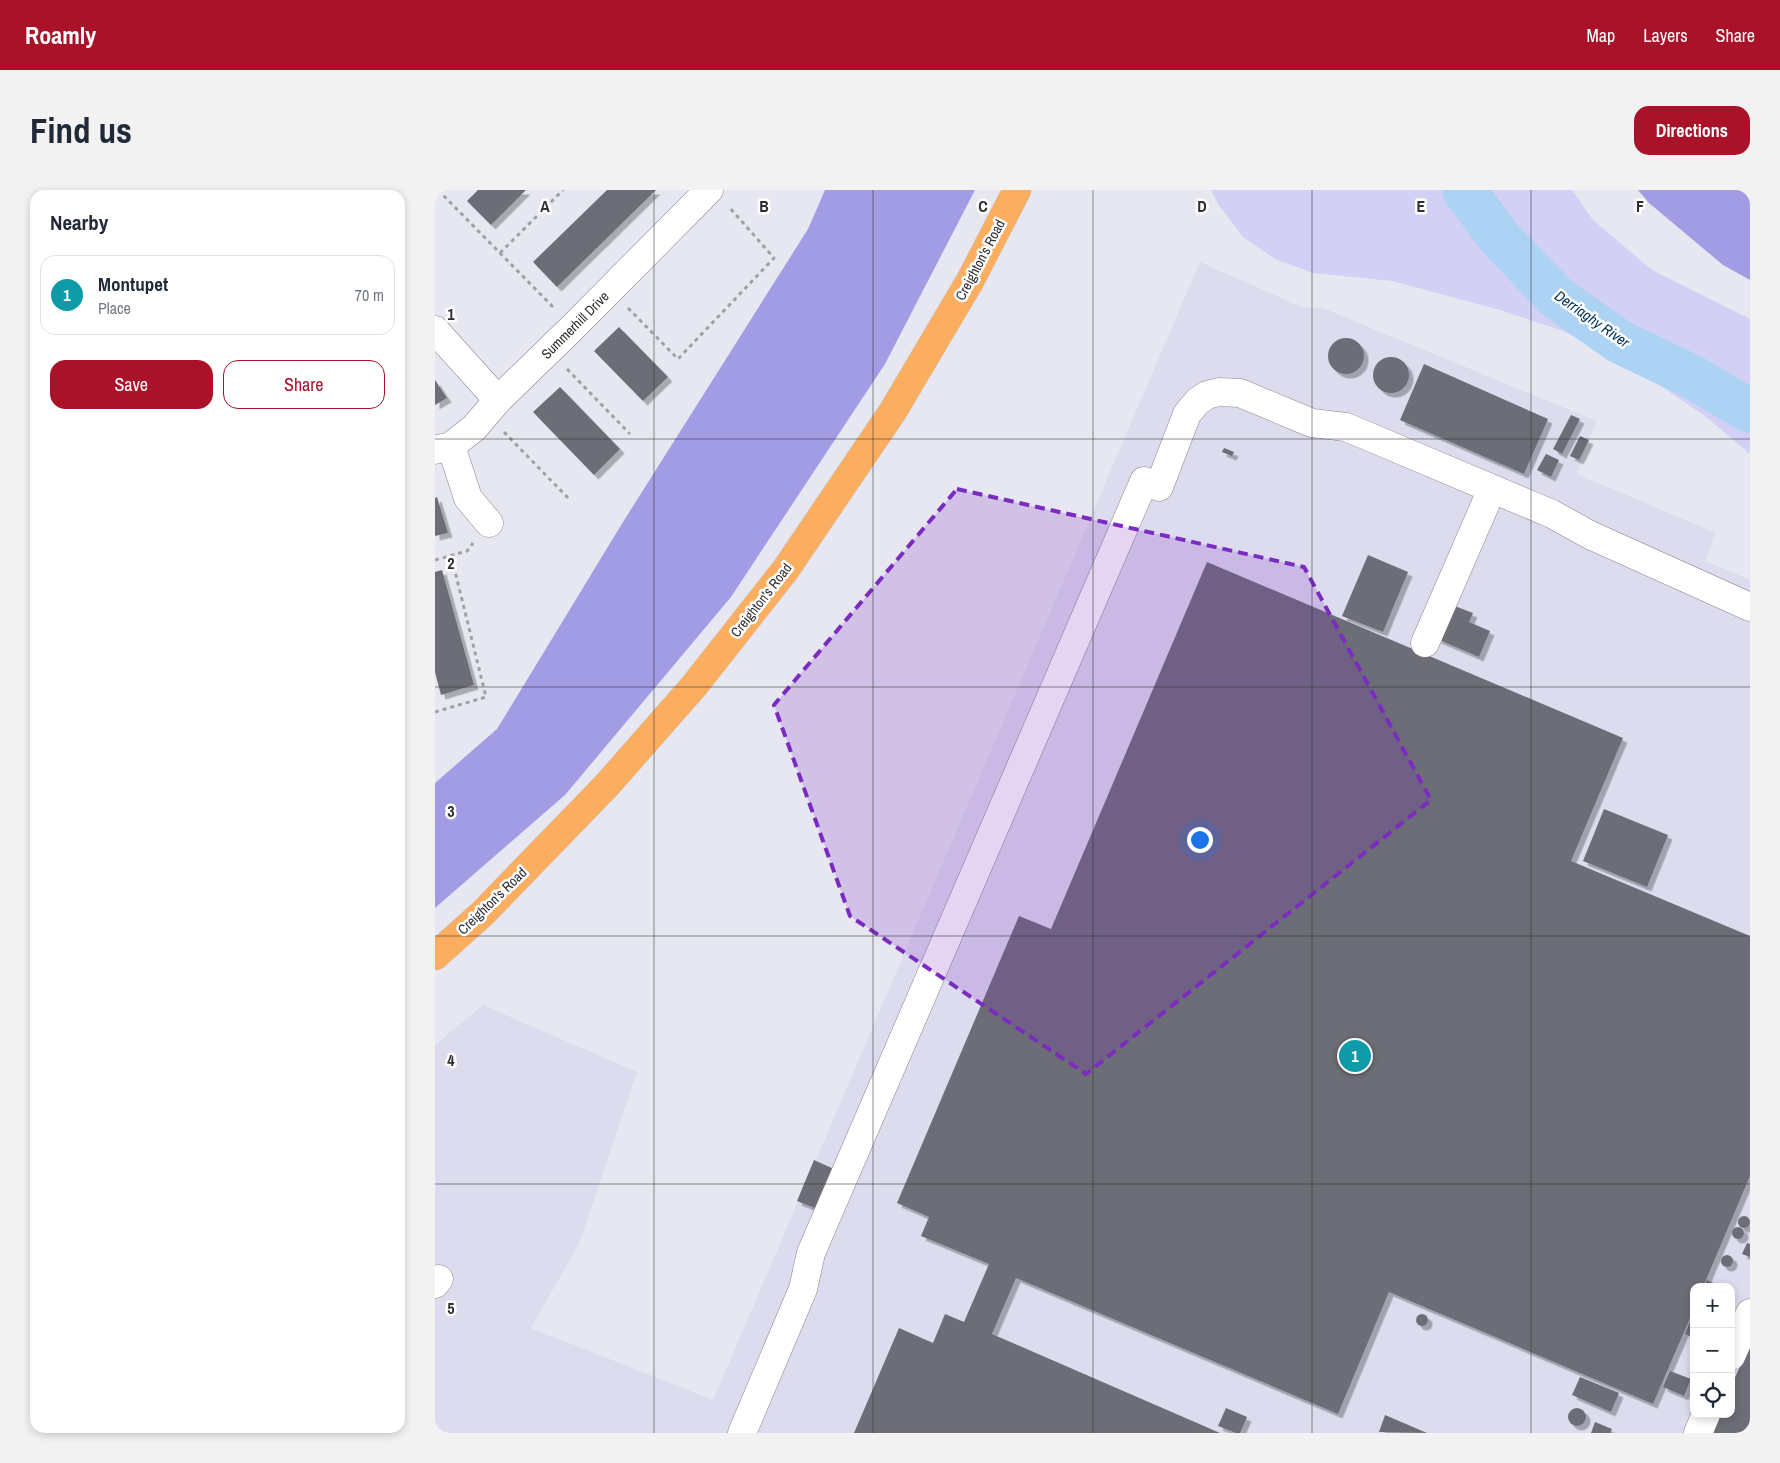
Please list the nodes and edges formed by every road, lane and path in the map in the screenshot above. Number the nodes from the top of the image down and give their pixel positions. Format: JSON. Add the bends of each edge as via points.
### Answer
{"nodes":[{"id":1,"x":438,"y":190,"type":"edge"},
{"id":2,"x":563,"y":190,"type":"edge"},
{"id":3,"x":1017,"y":190,"type":"edge"},
{"id":4,"x":717,"y":197,"type":"edge"},
{"id":5,"x":500,"y":253,"type":"junction"},
{"id":6,"x":610,"y":290,"type":"junction"},
{"id":7,"x":573,"y":327,"type":"junction"},
{"id":8,"x":435,"y":330,"type":"edge"},
{"id":9,"x":550,"y":350,"type":"junction"},
{"id":10,"x":492,"y":407,"type":"junction"},
{"id":11,"x":630,"y":434,"type":"dead end"},
{"id":12,"x":443,"y":448,"type":"edge"},
{"id":13,"x":1492,"y":489,"type":"junction"},
{"id":14,"x":569,"y":499,"type":"dead end"},
{"id":15,"x":489,"y":523,"type":"joint"},
{"id":16,"x":451,"y":556,"type":"junction"},
{"id":17,"x":435,"y":560,"type":"edge"},
{"id":18,"x":1750,"y":607,"type":"edge"},
{"id":19,"x":1425,"y":643,"type":"dead end"},
{"id":20,"x":435,"y":712,"type":"edge"},
{"id":21,"x":435,"y":956,"type":"edge"},
{"id":22,"x":1750,"y":1313,"type":"edge"},
{"id":23,"x":1735,"y":1347,"type":"edge"},
{"id":24,"x":1704,"y":1418,"type":"edge"},
{"id":25,"x":742,"y":1433,"type":"edge"},
{"id":26,"x":1698,"y":1433,"type":"edge"}],
"edges":[{"from":1,"to":5,"type":"path"},
{"from":2,"to":5,"type":"path"},
{"from":3,"to":21,"type":"highway","name":"Creighton's Road","via":[[970,281],[893,411],[786,569],[694,686],[607,785],[483,912]]},
{"from":4,"to":6,"type":"street","name":"Summerhill Drive"},
{"from":4,"to":6,"type":"path","via":[[774,258],[678,359]]},
{"from":5,"to":7,"type":"path"},
{"from":6,"to":7,"type":"street","name":"Summerhill Drive"},
{"from":7,"to":9,"type":"street","name":"Summerhill Drive"},
{"from":8,"to":10,"type":"street"},
{"from":9,"to":10,"type":"street","name":"Summerhill Drive"},
{"from":9,"to":11,"type":"path"},
{"from":10,"to":12,"type":"street","name":"Summerhill Drive","via":[[474,428]]},
{"from":10,"to":14,"type":"path"},
{"from":12,"to":15,"type":"street","via":[[468,498]]},
{"from":13,"to":18,"type":"street"},
{"from":13,"to":19,"type":"street"},
{"from":13,"to":25,"type":"street","via":[[1346,428],[1312,423],[1240,393],[1207,395],[1192,406],[1159,487],[1144,481],[811,1253],[803,1289]]},
{"from":15,"to":16,"type":"path","via":[[467,551]]},
{"from":16,"to":17,"type":"path"},
{"from":16,"to":20,"type":"path","via":[[486,697]]},
{"from":22,"to":23,"type":"street"},
{"from":24,"to":26,"type":"street"}]}
